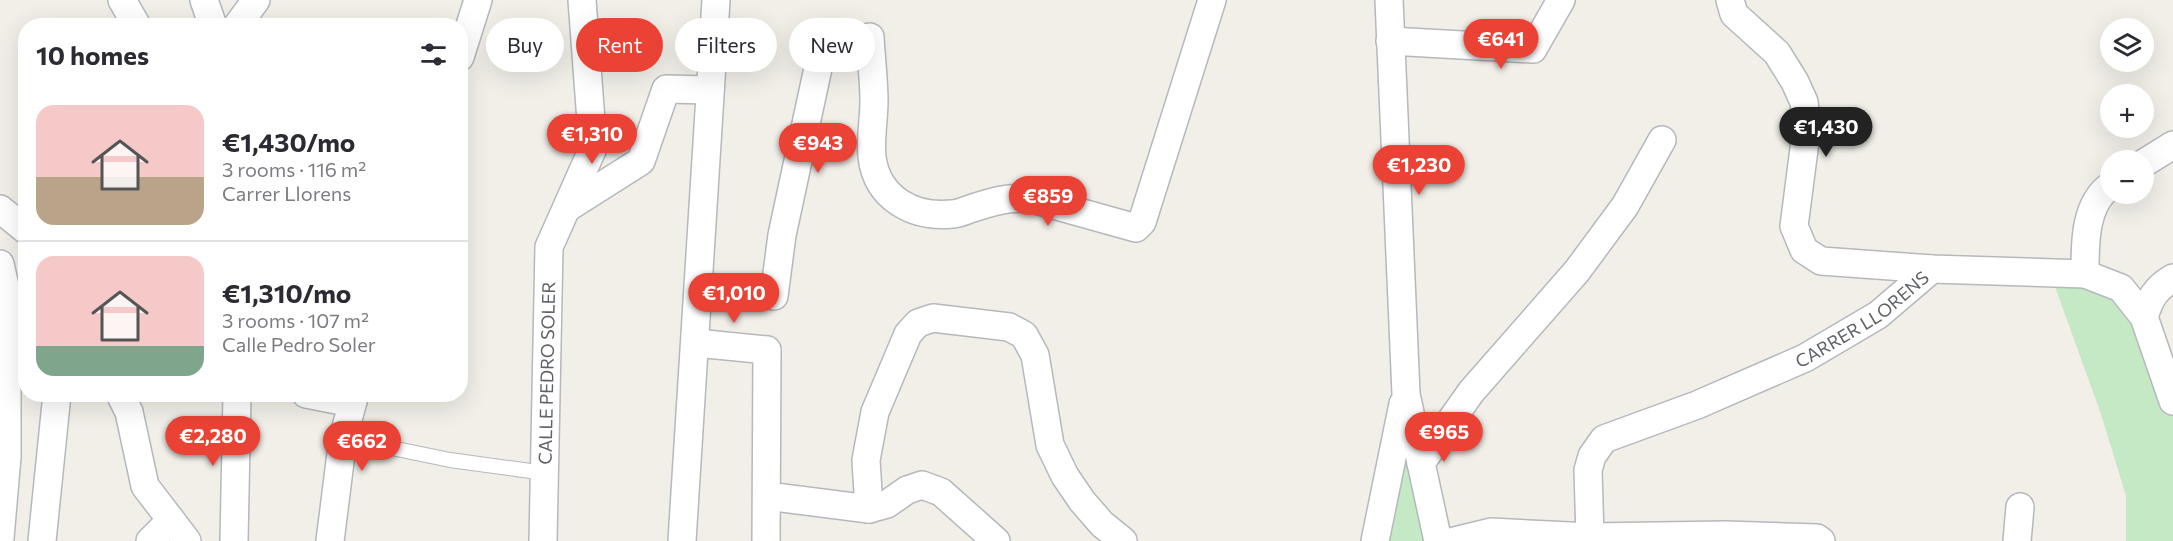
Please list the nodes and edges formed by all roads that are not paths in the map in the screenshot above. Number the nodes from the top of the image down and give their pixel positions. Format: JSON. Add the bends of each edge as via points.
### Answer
{"nodes":[{"id":1,"x":123,"y":0,"type":"edge"},
{"id":2,"x":204,"y":0,"type":"edge"},
{"id":3,"x":256,"y":0,"type":"edge"},
{"id":4,"x":478,"y":0,"type":"edge"},
{"id":5,"x":582,"y":0,"type":"edge"},
{"id":6,"x":716,"y":0,"type":"edge"},
{"id":7,"x":1212,"y":0,"type":"edge"},
{"id":8,"x":1389,"y":0,"type":"edge"},
{"id":9,"x":1561,"y":0,"type":"edge"},
{"id":10,"x":1730,"y":0,"type":"edge"},
{"id":11,"x":133,"y":18,"type":"edge"},
{"id":12,"x":210,"y":18,"type":"edge"},
{"id":13,"x":243,"y":18,"type":"edge"},
{"id":14,"x":468,"y":32,"type":"edge"},
{"id":15,"x":1390,"y":41,"type":"junction"},
{"id":16,"x":710,"y":90,"type":"junction"},
{"id":17,"x":1662,"y":140,"type":"dead end"},
{"id":18,"x":2173,"y":145,"type":"edge"},
{"id":19,"x":2154,"y":157,"type":"edge"},
{"id":20,"x":2100,"y":198,"type":"edge"},
{"id":21,"x":567,"y":208,"type":"junction"},
{"id":22,"x":0,"y":209,"type":"edge"},
{"id":23,"x":18,"y":224,"type":"edge"},
{"id":24,"x":0,"y":264,"type":"edge"},
{"id":25,"x":1932,"y":269,"type":"junction"},
{"id":26,"x":2085,"y":274,"type":"junction"},
{"id":27,"x":2173,"y":278,"type":"edge"},
{"id":28,"x":774,"y":296,"type":"dead end"},
{"id":29,"x":2144,"y":317,"type":"junction"},
{"id":30,"x":696,"y":343,"type":"junction"},
{"id":31,"x":1406,"y":394,"type":"junction"},
{"id":32,"x":2173,"y":401,"type":"edge"},
{"id":33,"x":56,"y":402,"type":"edge"},
{"id":34,"x":126,"y":402,"type":"edge"},
{"id":35,"x":237,"y":402,"type":"edge"},
{"id":36,"x":353,"y":402,"type":"edge"},
{"id":37,"x":343,"y":438,"type":"junction"},
{"id":38,"x":1421,"y":464,"type":"junction"},
{"id":39,"x":545,"y":473,"type":"junction"},
{"id":40,"x":766,"y":496,"type":"junction"},
{"id":41,"x":2020,"y":507,"type":"dead end"},
{"id":42,"x":869,"y":509,"type":"junction"},
{"id":43,"x":179,"y":531,"type":"edge"},
{"id":44,"x":1590,"y":537,"type":"junction"},
{"id":45,"x":0,"y":538,"type":"edge"},
{"id":46,"x":42,"y":541,"type":"edge"},
{"id":47,"x":150,"y":541,"type":"edge"},
{"id":48,"x":234,"y":541,"type":"edge"},
{"id":49,"x":330,"y":541,"type":"edge"},
{"id":50,"x":543,"y":541,"type":"edge"},
{"id":51,"x":682,"y":541,"type":"edge"},
{"id":52,"x":766,"y":541,"type":"edge"},
{"id":53,"x":996,"y":541,"type":"edge"},
{"id":54,"x":1123,"y":541,"type":"edge"},
{"id":55,"x":1375,"y":541,"type":"edge"},
{"id":56,"x":1438,"y":541,"type":"edge"},
{"id":57,"x":1454,"y":541,"type":"edge"},
{"id":58,"x":1821,"y":541,"type":"edge"},
{"id":59,"x":2017,"y":541,"type":"edge"}],
"edges":[{"from":1,"to":11,"type":"street"},
{"from":2,"to":12,"type":"street"},
{"from":3,"to":13,"type":"street"},
{"from":4,"to":14,"type":"street"},
{"from":5,"to":21,"type":"street","name":"CALLE PEDRO SOLER","via":[[593,148]]},
{"from":6,"to":16,"type":"street"},
{"from":7,"to":28,"type":"street","via":[[1142,222],[1136,228],[1017,197],[953,214],[911,209],[895,201],[883,187],[872,156],[870,37],[823,45],[782,235]]},
{"from":8,"to":15,"type":"street"},
{"from":9,"to":15,"type":"street","via":[[1533,49]]},
{"from":10,"to":25,"type":"street","name":"CARRER LLORENS","via":[[1734,14],[1777,53],[1804,102],[1807,126],[1794,226],[1804,250],[1821,261]]},
{"from":15,"to":31,"type":"street"},
{"from":16,"to":21,"type":"street","via":[[666,89],[641,161]]},
{"from":16,"to":30,"type":"street"},
{"from":17,"to":38,"type":"street","via":[[1625,206],[1577,271],[1471,392]]},
{"from":18,"to":19,"type":"street"},
{"from":20,"to":26,"type":"street","via":[[2086,229]]},
{"from":21,"to":39,"type":"street","name":"CALLE PEDRO SOLER","via":[[549,247]]},
{"from":22,"to":23,"type":"street"},
{"from":24,"to":45,"type":"street","via":[[7,295],[6,457]]},
{"from":25,"to":26,"type":"street"},
{"from":25,"to":44,"type":"street","name":"CARRER LLORENS","via":[[1878,315],[1805,358],[1697,405],[1604,439],[1588,470]]},
{"from":26,"to":29,"type":"street","via":[[2121,288]]},
{"from":27,"to":29,"type":"street","via":[[2158,287]]},
{"from":29,"to":32,"type":"street"},
{"from":30,"to":40,"type":"street","via":[[767,350]]},
{"from":30,"to":51,"type":"street"},
{"from":31,"to":38,"type":"street"},
{"from":31,"to":55,"type":"street"},
{"from":33,"to":46,"type":"street"},
{"from":34,"to":43,"type":"street","via":[[146,486]]},
{"from":35,"to":48,"type":"street"},
{"from":36,"to":37,"type":"street"},
{"from":37,"to":39,"type":"lane","via":[[450,460]]},
{"from":37,"to":49,"type":"street"},
{"from":38,"to":56,"type":"street"},
{"from":39,"to":50,"type":"street","name":"CALLE PEDRO SOLER"},
{"from":40,"to":42,"type":"street"},
{"from":40,"to":52,"type":"street"},
{"from":41,"to":59,"type":"street"},
{"from":42,"to":53,"type":"street","via":[[922,485],[942,492]]},
{"from":42,"to":54,"type":"street","via":[[866,460],[875,412],[908,334],[918,322],[933,318],[1009,327],[1024,335],[1035,355],[1050,445],[1065,476],[1102,524]]},
{"from":43,"to":47,"type":"street"},
{"from":44,"to":57,"type":"street","via":[[1491,532]]},
{"from":44,"to":58,"type":"street","via":[[1726,535]]}]}
